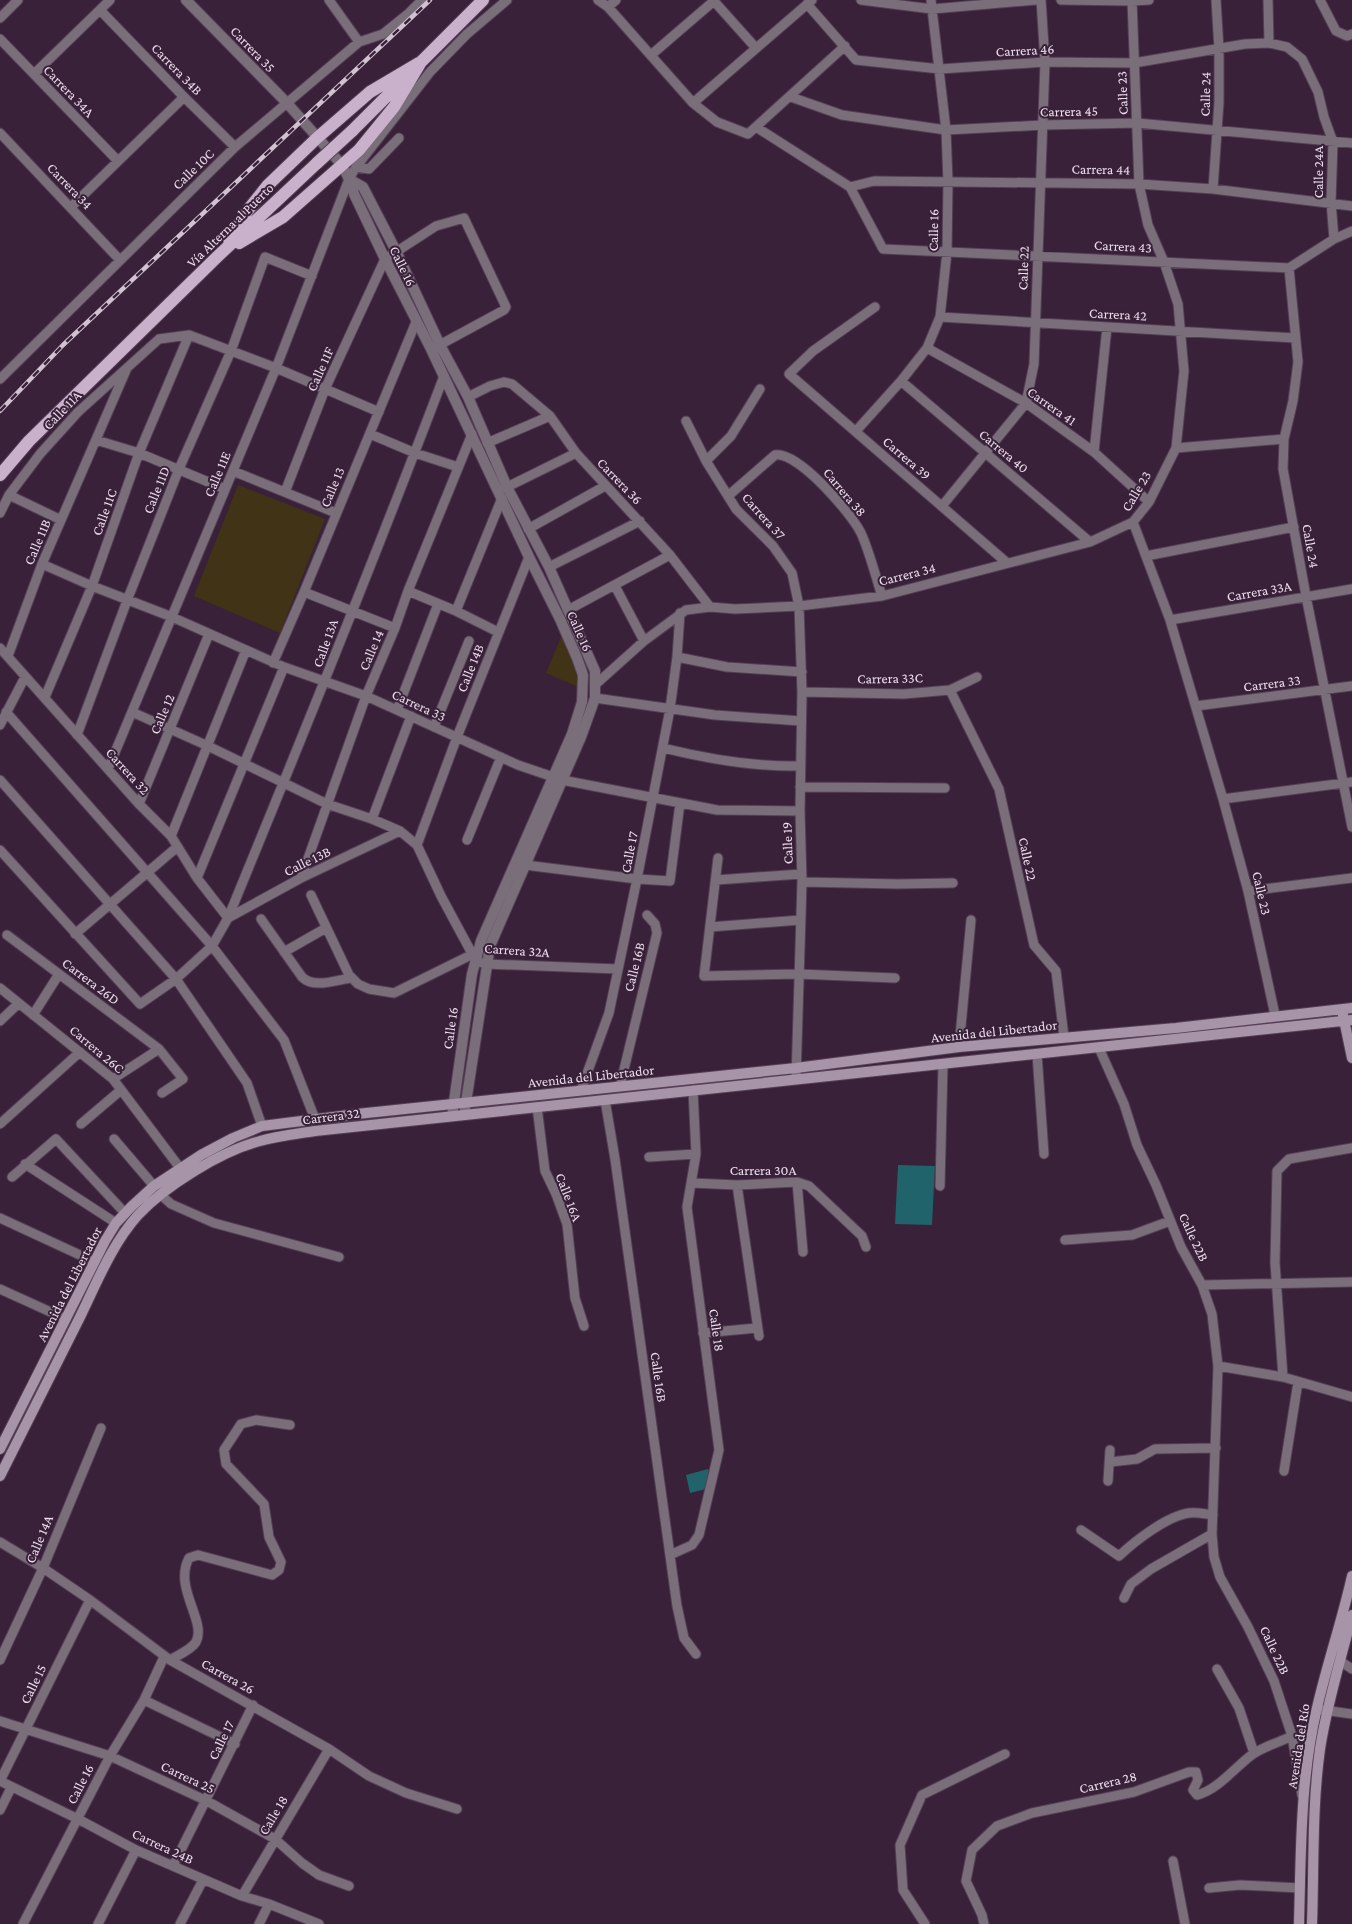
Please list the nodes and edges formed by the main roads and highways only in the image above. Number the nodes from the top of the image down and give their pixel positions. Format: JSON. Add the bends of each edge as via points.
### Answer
{"nodes":[{"id":1,"x":483,"y":0,"type":"edge"},
{"id":2,"x":421,"y":62,"type":"junction"},
{"id":3,"x":218,"y":256,"type":"junction"},
{"id":4,"x":0,"y":475,"type":"edge"},
{"id":5,"x":1347,"y":1009,"type":"edge"},
{"id":6,"x":1348,"y":1021,"type":"edge"},
{"id":7,"x":1352,"y":1058,"type":"edge"},
{"id":8,"x":464,"y":1115,"type":"joint"},
{"id":9,"x":206,"y":1165,"type":"joint"},
{"id":10,"x":0,"y":1449,"type":"edge"},
{"id":11,"x":0,"y":1476,"type":"edge"},
{"id":12,"x":1352,"y":1576,"type":"edge"},
{"id":13,"x":1352,"y":1615,"type":"edge"},
{"id":14,"x":1322,"y":1710,"type":"junction"},
{"id":15,"x":1302,"y":1835,"type":"junction"},
{"id":16,"x":1314,"y":1835,"type":"junction"},
{"id":17,"x":1313,"y":1880,"type":"junction"},
{"id":18,"x":1300,"y":1884,"type":"junction"},
{"id":19,"x":1299,"y":1924,"type":"edge"},
{"id":20,"x":1312,"y":1924,"type":"edge"}],
"edges":[{"from":1,"to":2,"type":"main road","name":"Vía Alterna al Puerto"},
{"from":2,"to":3,"type":"main road","name":"Vía Alterna al Puerto","bridge":true},
{"from":2,"to":3,"type":"main road","via":[[370,92],[317,138],[268,185]]},
{"from":2,"to":3,"type":"main road","via":[[394,107],[359,150],[283,217]]},
{"from":3,"to":4,"type":"main road","name":"Vía Alterna al Puerto","via":[[29,441]]},
{"from":5,"to":6,"type":"main road"},
{"from":5,"to":10,"type":"main road","name":"Avenida del Libertador","via":[[960,1047],[262,1126],[233,1138],[180,1168],[154,1186],[116,1223]]},
{"from":6,"to":7,"type":"main road"},
{"from":6,"to":8,"type":"main road","name":"Avenida del Libertador"},
{"from":8,"to":9,"type":"main road","name":"Carrera 32","via":[[315,1131],[260,1141]]},
{"from":9,"to":11,"type":"main road","name":"Avenida del Libertador","via":[[161,1195],[120,1239]]},
{"from":12,"to":14,"type":"main road","name":"Avenida del Río"},
{"from":13,"to":14,"type":"main road","name":"Avenida del Río"},
{"from":14,"to":15,"type":"main road","name":"Avenida del Río","via":[[1310,1744]]},
{"from":14,"to":16,"type":"main road","name":"Avenida del Río"},
{"from":15,"to":16,"type":"main road"},
{"from":15,"to":18,"type":"main road","name":"Avenida del Río"},
{"from":16,"to":17,"type":"main road","name":"Avenida del Río"},
{"from":17,"to":18,"type":"main road"},
{"from":17,"to":20,"type":"main road","name":"Avenida del Río"},
{"from":18,"to":19,"type":"main road","name":"Avenida del Río"}]}
